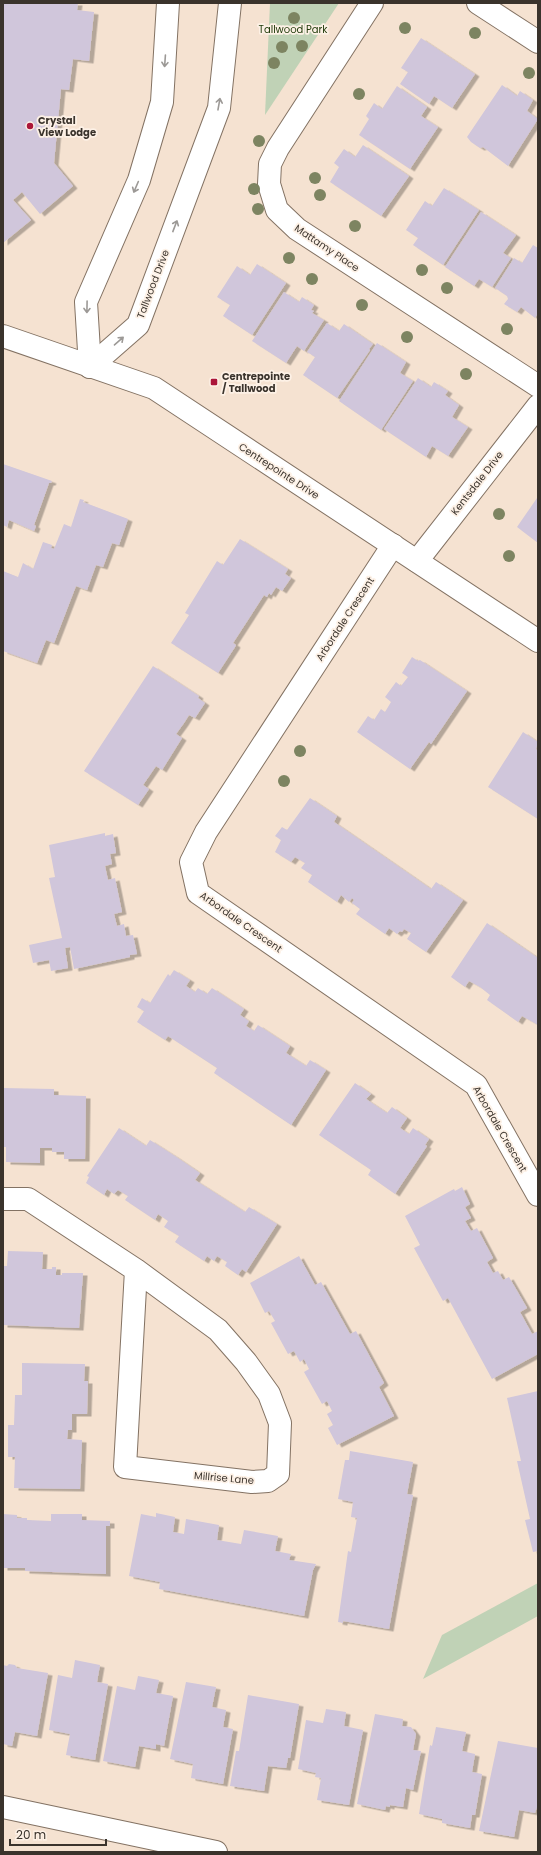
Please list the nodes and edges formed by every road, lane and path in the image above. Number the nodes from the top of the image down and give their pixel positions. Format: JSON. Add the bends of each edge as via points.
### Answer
{"nodes":[{"id":1,"x":168,"y":3,"type":"edge"},
{"id":2,"x":230,"y":3,"type":"edge"},
{"id":3,"x":372,"y":3,"type":"edge"},
{"id":4,"x":478,"y":3,"type":"edge"},
{"id":5,"x":538,"y":42,"type":"edge"},
{"id":6,"x":3,"y":336,"type":"edge"},
{"id":7,"x":90,"y":367,"type":"junction"},
{"id":8,"x":538,"y":386,"type":"edge"},
{"id":9,"x":538,"y":406,"type":"edge"},
{"id":10,"x":392,"y":545,"type":"junction"},
{"id":11,"x":417,"y":561,"type":"junction"},
{"id":12,"x":538,"y":641,"type":"edge"},
{"id":13,"x":538,"y":1195,"type":"edge"},
{"id":14,"x":3,"y":1199,"type":"edge"},
{"id":15,"x":136,"y":1270,"type":"junction"},
{"id":16,"x":3,"y":1807,"type":"edge"},
{"id":17,"x":216,"y":1852,"type":"edge"}],
"edges":[{"from":1,"to":7,"type":"street","one_way":true,"via":[[162,102],[139,180],[86,302]]},
{"from":7,"to":2,"type":"street","name":"Tallwood Drive","one_way":true,"via":[[138,325],[219,108]]},
{"from":3,"to":8,"type":"street","name":"Mattamy Place","via":[[270,164],[269,184],[277,210],[297,229]]},
{"from":4,"to":5,"type":"street"},
{"from":6,"to":7,"type":"street","name":"Centrepointe Drive"},
{"from":7,"to":10,"type":"street","name":"Centrepointe Drive","via":[[154,388]]},
{"from":9,"to":11,"type":"street","name":"Kentsdale Drive"},
{"from":10,"to":11,"type":"street","name":"Centrepointe Drive"},
{"from":10,"to":13,"type":"street","name":"Arbordale Crescent","via":[[206,832],[191,862],[194,878],[198,892],[476,1085]]},
{"from":11,"to":12,"type":"street","name":"Centrepointe Drive"},
{"from":14,"to":15,"type":"street","name":"Millrise Lane","via":[[28,1199]]},
{"from":15,"to":15,"type":"street","name":"Millrise Lane","via":[[125,1467],[252,1482],[268,1481],[278,1474],[280,1423],[269,1394],[218,1330]]},
{"from":16,"to":17,"type":"street"}]}
